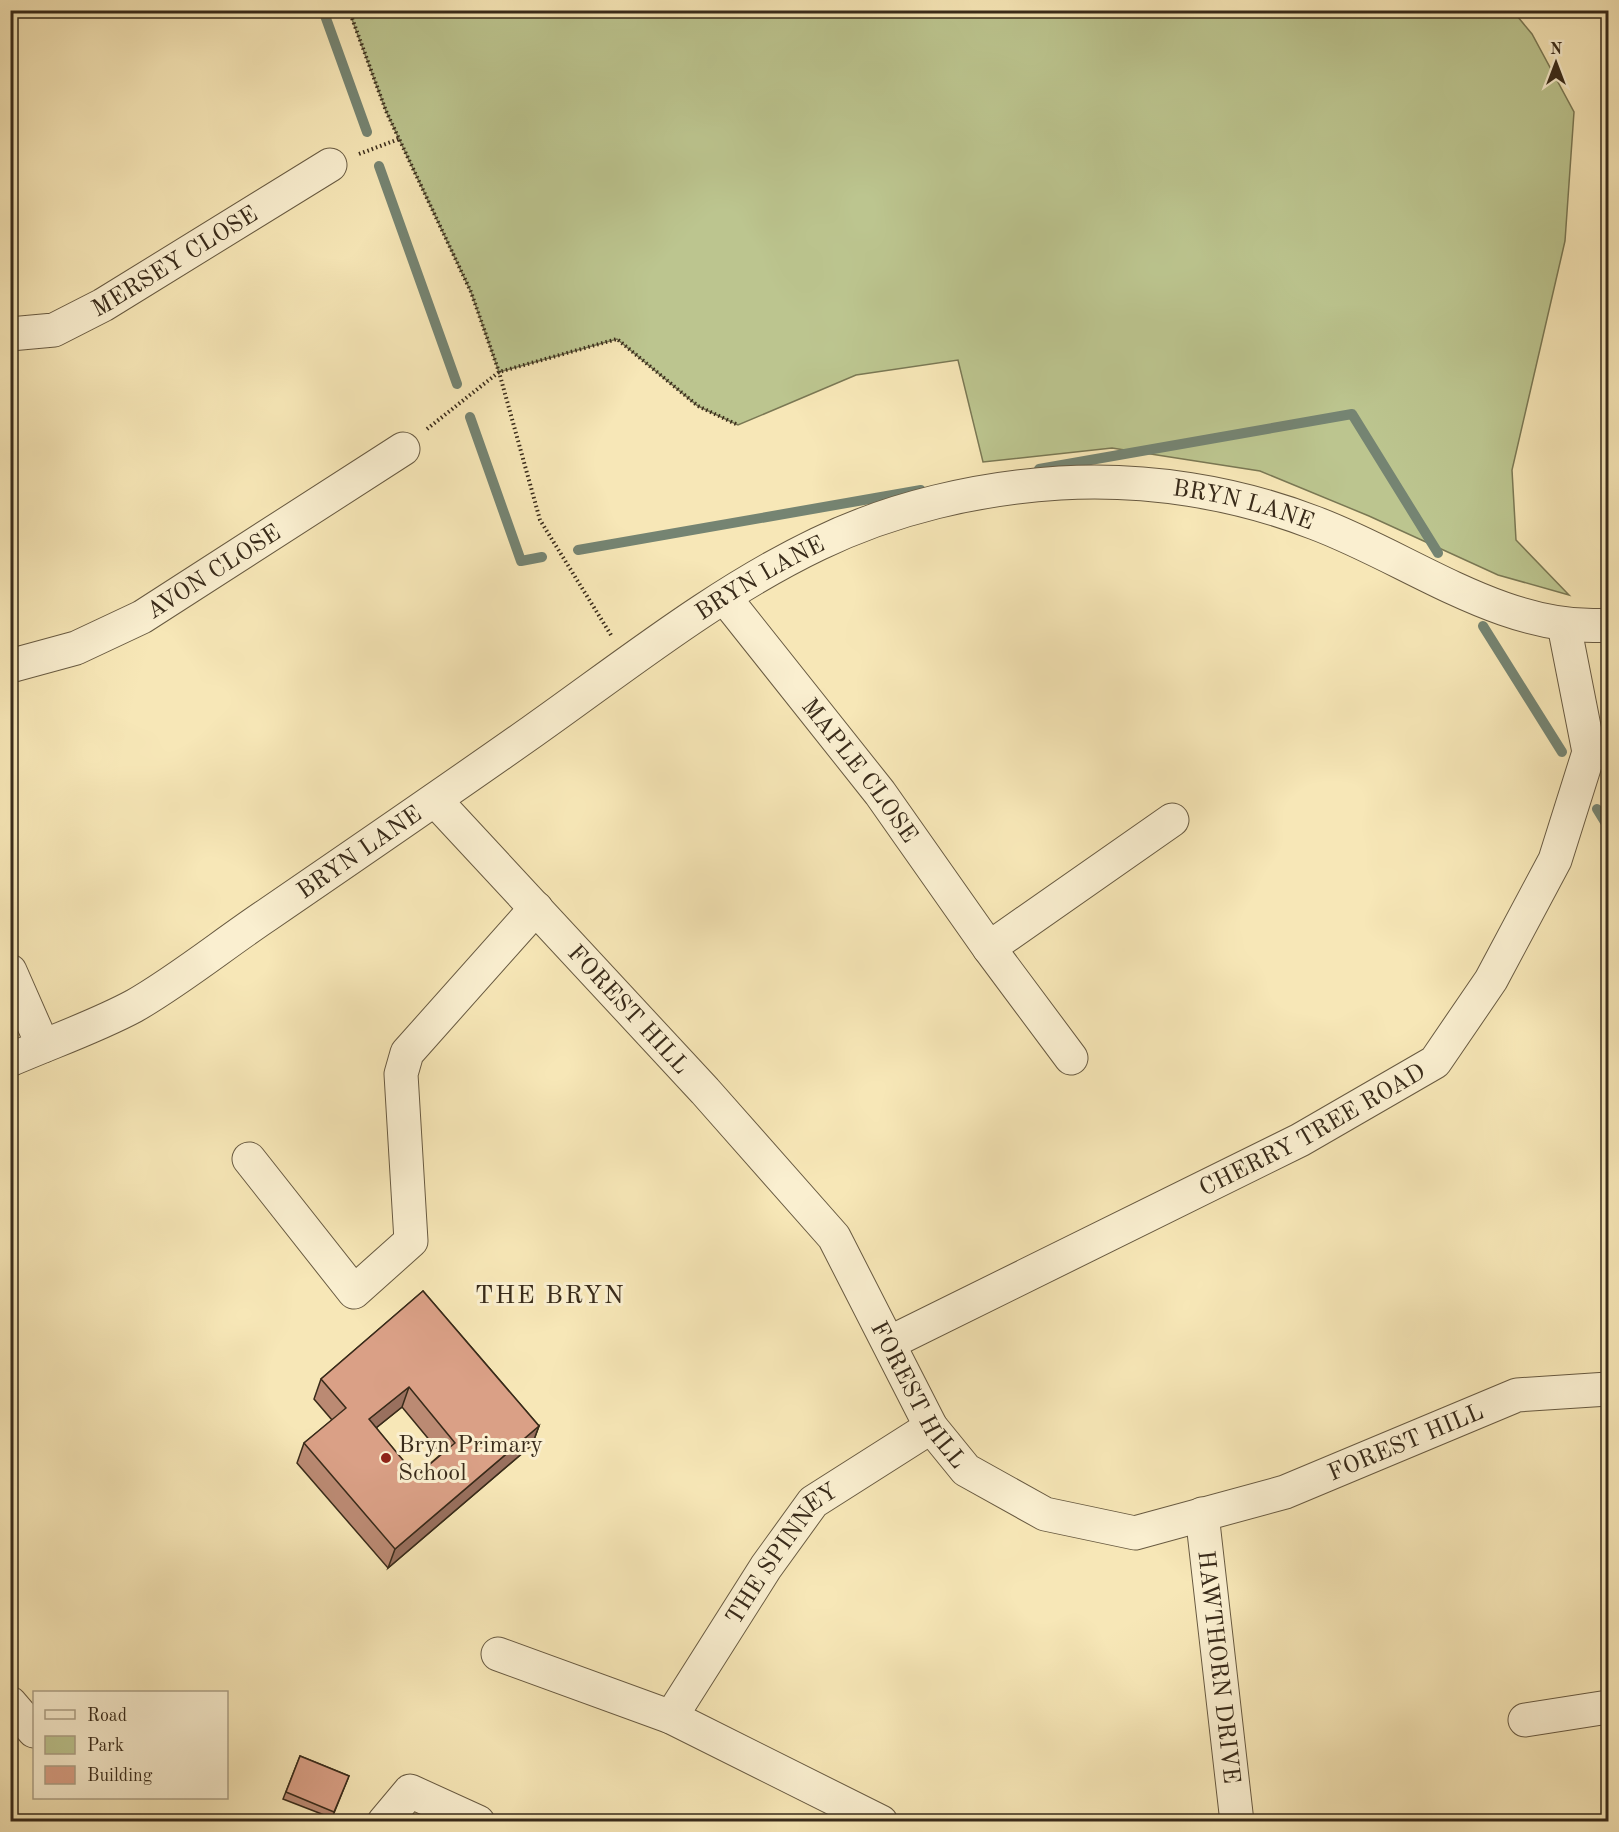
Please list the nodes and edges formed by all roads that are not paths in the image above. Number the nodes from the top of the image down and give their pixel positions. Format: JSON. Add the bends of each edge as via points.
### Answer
{"nodes":[{"id":1,"x":330,"y":165,"type":"road end"},
{"id":2,"x":10,"y":334,"type":"edge"},
{"id":3,"x":404,"y":449,"type":"road end"},
{"id":4,"x":725,"y":598,"type":"junction"},
{"id":5,"x":1564,"y":625,"type":"junction"},
{"id":6,"x":1608,"y":625,"type":"edge"},
{"id":7,"x":10,"y":666,"type":"edge"},
{"id":8,"x":435,"y":800,"type":"junction"},
{"id":9,"x":1172,"y":820,"type":"dead end"},
{"id":10,"x":536,"y":908,"type":"junction"},
{"id":11,"x":988,"y":948,"type":"junction"},
{"id":12,"x":10,"y":971,"type":"edge"},
{"id":13,"x":43,"y":1046,"type":"junction"},
{"id":14,"x":1071,"y":1058,"type":"dead end"},
{"id":15,"x":10,"y":1060,"type":"edge"},
{"id":16,"x":249,"y":1159,"type":"dead end"},
{"id":17,"x":889,"y":1342,"type":"junction"},
{"id":18,"x":1608,"y":1389,"type":"edge"},
{"id":19,"x":930,"y":1427,"type":"junction"},
{"id":20,"x":1202,"y":1515,"type":"junction"},
{"id":21,"x":498,"y":1654,"type":"dead end"},
{"id":22,"x":10,"y":1703,"type":"edge"},
{"id":23,"x":1608,"y":1707,"type":"edge"},
{"id":24,"x":670,"y":1717,"type":"junction"},
{"id":25,"x":1525,"y":1720,"type":"dead end"},
{"id":26,"x":33,"y":1730,"type":"edge"},
{"id":27,"x":384,"y":1821,"type":"edge"},
{"id":28,"x":478,"y":1821,"type":"edge"},
{"id":29,"x":881,"y":1821,"type":"edge"},
{"id":30,"x":1237,"y":1821,"type":"edge"}],
"edges":[{"from":1,"to":2,"type":"street","name":"MERSEY CLOSE","via":[[103,305],[54,330]]},
{"from":3,"to":7,"type":"street","name":"AVON CLOSE","via":[[142,617],[76,648]]},
{"from":4,"to":5,"type":"street","name":"BRYN LANE","via":[[820,543],[914,508],[1012,487],[1103,481],[1190,490],[1279,510],[1319,524],[1487,602]]},
{"from":4,"to":8,"type":"street","name":"BRYN LANE"},
{"from":4,"to":11,"type":"street","name":"MAPLE CLOSE","via":[[880,793]]},
{"from":5,"to":6,"type":"street","name":"BRYN LANE"},
{"from":5,"to":17,"type":"street","name":"CHERRY TREE ROAD","via":[[1589,752],[1555,860],[1491,980],[1435,1062],[1300,1140]]},
{"from":8,"to":10,"type":"street","name":"FOREST HILL"},
{"from":8,"to":13,"type":"street","name":"BRYN LANE","via":[[134,1005]]},
{"from":9,"to":11,"type":"street"},
{"from":10,"to":16,"type":"street","via":[[407,1053],[401,1074],[411,1241],[354,1292]]},
{"from":10,"to":17,"type":"street","name":"FOREST HILL","via":[[834,1237]]},
{"from":11,"to":14,"type":"street","name":"MAPLE CLOSE"},
{"from":12,"to":13,"type":"street"},
{"from":13,"to":15,"type":"street","name":"BRYN LANE"},
{"from":17,"to":19,"type":"street","name":"FOREST HILL"},
{"from":18,"to":20,"type":"street","name":"FOREST HILL","via":[[1517,1395],[1285,1492]]},
{"from":19,"to":20,"type":"street","name":"FOREST HILL","via":[[966,1470],[1045,1515],[1135,1533]]},
{"from":19,"to":24,"type":"street","name":"THE SPINNEY","via":[[813,1502],[766,1567]]},
{"from":20,"to":30,"type":"street","name":"HAWTHORN DRIVE"},
{"from":21,"to":24,"type":"street"},
{"from":22,"to":26,"type":"street"},
{"from":23,"to":25,"type":"street"},
{"from":24,"to":29,"type":"street"},
{"from":27,"to":28,"type":"street","via":[[410,1791]]}]}
